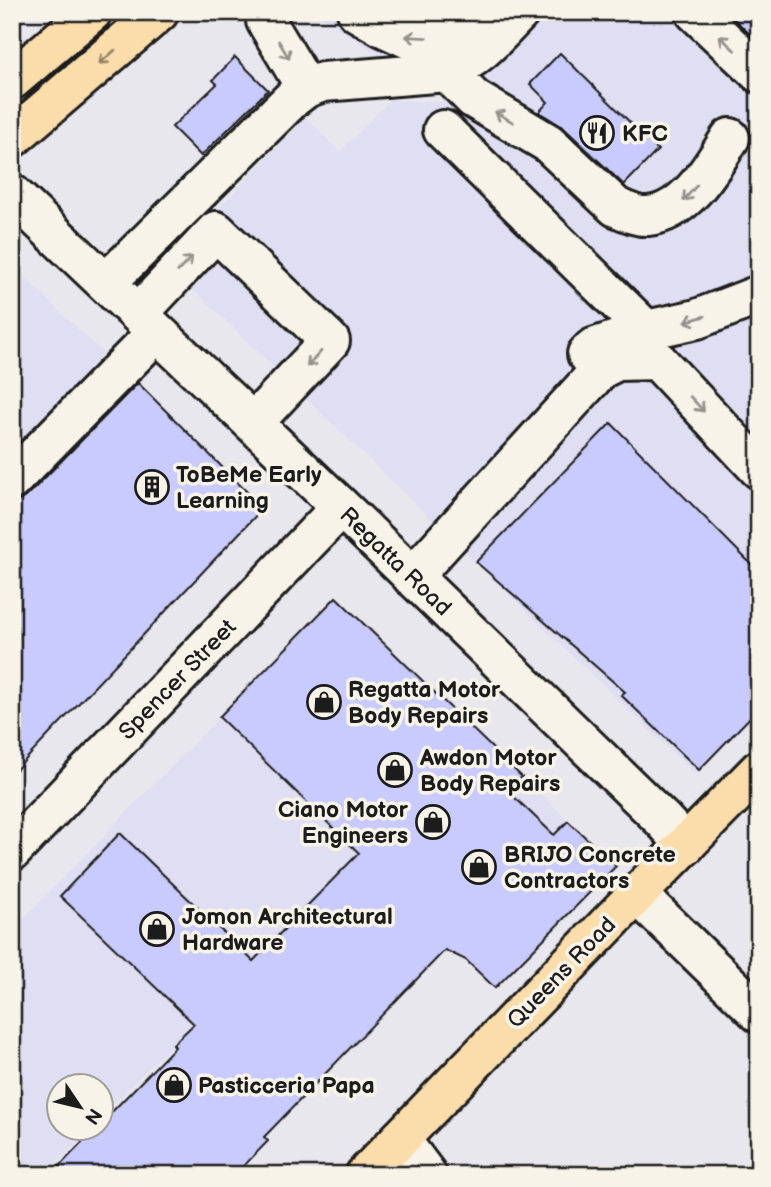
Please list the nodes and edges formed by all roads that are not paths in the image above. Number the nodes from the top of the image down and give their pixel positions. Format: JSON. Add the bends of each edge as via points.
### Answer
{"nodes":[{"id":1,"x":92,"y":12,"type":"edge"},
{"id":2,"x":159,"y":12,"type":"edge"},
{"id":3,"x":268,"y":12,"type":"edge"},
{"id":4,"x":357,"y":12,"type":"edge"},
{"id":5,"x":474,"y":12,"type":"edge"},
{"id":6,"x":520,"y":12,"type":"edge"},
{"id":7,"x":695,"y":12,"type":"edge"},
{"id":8,"x":447,"y":72,"type":"junction"},
{"id":9,"x":759,"y":73,"type":"edge"},
{"id":10,"x":12,"y":80,"type":"edge"},
{"id":11,"x":306,"y":88,"type":"junction"},
{"id":12,"x":443,"y":130,"type":"dead end"},
{"id":13,"x":12,"y":138,"type":"edge"},
{"id":14,"x":730,"y":138,"type":"dead end"},
{"id":15,"x":12,"y":194,"type":"edge"},
{"id":16,"x":106,"y":284,"type":"junction"},
{"id":17,"x":759,"y":295,"type":"edge"},
{"id":18,"x":147,"y":323,"type":"junction"},
{"id":19,"x":644,"y":345,"type":"junction"},
{"id":20,"x":253,"y":424,"type":"junction"},
{"id":21,"x":759,"y":468,"type":"edge"},
{"id":22,"x":12,"y":480,"type":"edge"},
{"id":23,"x":341,"y":507,"type":"junction"},
{"id":24,"x":406,"y":570,"type":"junction"},
{"id":25,"x":759,"y":770,"type":"edge"},
{"id":26,"x":686,"y":845,"type":"junction"},
{"id":27,"x":12,"y":851,"type":"edge"},
{"id":28,"x":637,"y":894,"type":"junction"},
{"id":29,"x":759,"y":1013,"type":"edge"},
{"id":30,"x":400,"y":1139,"type":"junction"},
{"id":31,"x":365,"y":1175,"type":"edge"},
{"id":32,"x":427,"y":1175,"type":"edge"}],
"edges":[{"from":1,"to":10,"type":"main road"},
{"from":2,"to":13,"type":"main road","one_way":true},
{"from":3,"to":11,"type":"street","one_way":true,"via":[[266,21]]},
{"from":5,"to":4,"type":"street","one_way":true,"via":[[436,37],[409,38]]},
{"from":6,"to":8,"type":"street","via":[[480,54]]},
{"from":9,"to":7,"type":"street","one_way":true},
{"from":8,"to":11,"type":"street","via":[[323,82]]},
{"from":14,"to":8,"type":"street","one_way":true,"via":[[681,203],[646,217],[616,207],[548,143],[474,99]]},
{"from":11,"to":16,"type":"street"},
{"from":12,"to":19,"type":"street"},
{"from":15,"to":16,"type":"street","name":"Regatta Road"},
{"from":16,"to":18,"type":"street","name":"Regatta Road"},
{"from":17,"to":19,"type":"street","one_way":true},
{"from":18,"to":20,"type":"street","name":"Regatta Road"},
{"from":18,"to":20,"type":"street","one_way":true,"via":[[216,231],[330,341]]},
{"from":18,"to":22,"type":"street"},
{"from":19,"to":21,"type":"street","one_way":true},
{"from":19,"to":24,"type":"street","via":[[593,348]]},
{"from":20,"to":23,"type":"street","name":"Regatta Road"},
{"from":23,"to":24,"type":"street","name":"Regatta Road"},
{"from":23,"to":27,"type":"street","name":"Spencer Street"},
{"from":24,"to":26,"type":"street","name":"Regatta Road"},
{"from":25,"to":26,"type":"main road","name":"Queens Road"},
{"from":26,"to":28,"type":"main road","name":"Queens Road"},
{"from":28,"to":29,"type":"street"},
{"from":28,"to":30,"type":"main road","name":"Queens Road"},
{"from":30,"to":31,"type":"main road","name":"Queens Road"},
{"from":30,"to":32,"type":"street"}]}
